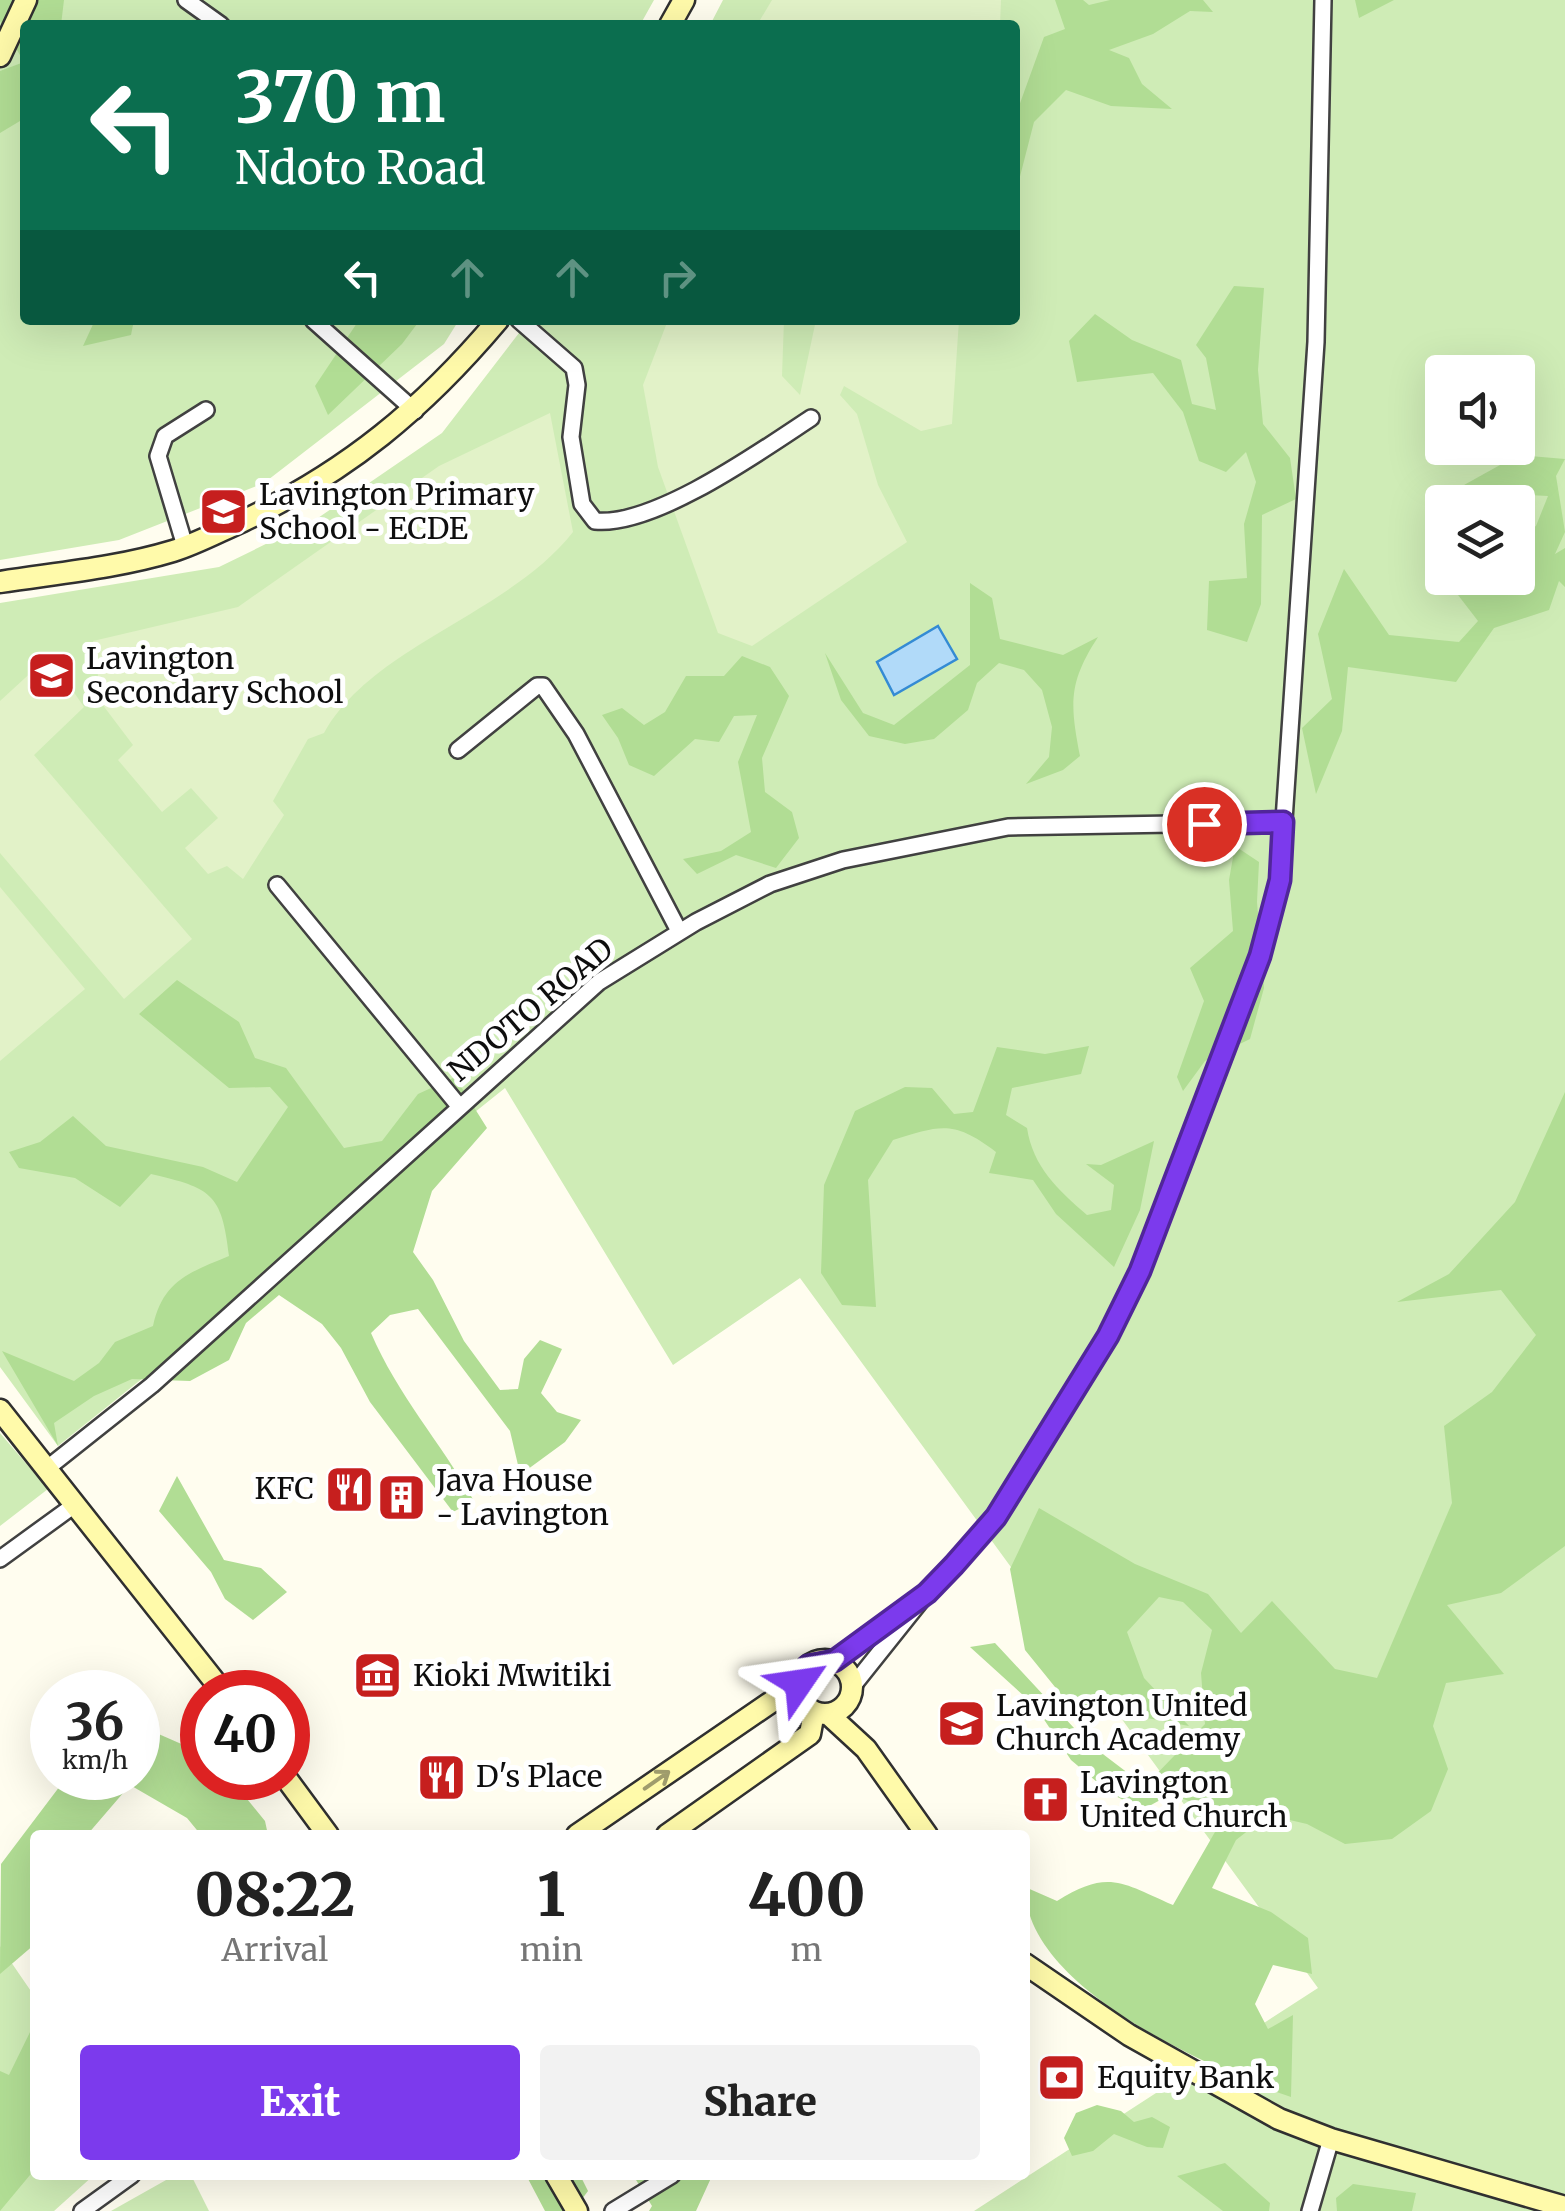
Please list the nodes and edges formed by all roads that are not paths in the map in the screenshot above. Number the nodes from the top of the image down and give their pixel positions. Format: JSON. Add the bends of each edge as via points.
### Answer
{"nodes":[{"id":1,"x":26,"y":0,"type":"edge"},
{"id":2,"x":186,"y":0,"type":"edge"},
{"id":3,"x":1323,"y":0,"type":"edge"},
{"id":4,"x":214,"y":20,"type":"edge"},
{"id":5,"x":0,"y":56,"type":"edge"},
{"id":6,"x":319,"y":325,"type":"edge"},
{"id":7,"x":493,"y":325,"type":"edge"},
{"id":8,"x":525,"y":325,"type":"edge"},
{"id":9,"x":206,"y":410,"type":"dead end"},
{"id":10,"x":416,"y":411,"type":"junction"},
{"id":11,"x":812,"y":418,"type":"dead end"},
{"id":12,"x":185,"y":546,"type":"junction"},
{"id":13,"x":0,"y":582,"type":"edge"},
{"id":14,"x":458,"y":750,"type":"dead end"},
{"id":15,"x":1283,"y":822,"type":"junction"},
{"id":16,"x":277,"y":885,"type":"dead end"},
{"id":17,"x":678,"y":932,"type":"junction"},
{"id":18,"x":459,"y":1106,"type":"junction"},
{"id":19,"x":0,"y":1410,"type":"edge"},
{"id":20,"x":45,"y":1470,"type":"junction"},
{"id":21,"x":74,"y":1506,"type":"junction"},
{"id":22,"x":0,"y":1559,"type":"edge"},
{"id":23,"x":927,"y":1593,"type":"junction"},
{"id":24,"x":834,"y":1661,"type":"junction"},
{"id":25,"x":205,"y":1670,"type":"edge"},
{"id":26,"x":799,"y":1683,"type":"junction"},
{"id":27,"x":850,"y":1695,"type":"junction"},
{"id":28,"x":821,"y":1713,"type":"junction"},
{"id":29,"x":866,"y":1749,"type":"junction"},
{"id":30,"x":302,"y":1800,"type":"edge"},
{"id":31,"x":324,"y":1830,"type":"edge"},
{"id":32,"x":584,"y":1830,"type":"edge"},
{"id":33,"x":674,"y":1830,"type":"edge"},
{"id":34,"x":923,"y":1830,"type":"edge"},
{"id":35,"x":1030,"y":1967,"type":"edge"},
{"id":36,"x":1332,"y":2139,"type":"junction"},
{"id":37,"x":125,"y":2180,"type":"edge"},
{"id":38,"x":559,"y":2180,"type":"edge"},
{"id":39,"x":664,"y":2180,"type":"edge"},
{"id":40,"x":1565,"y":2207,"type":"edge"},
{"id":41,"x":82,"y":2211,"type":"edge"},
{"id":42,"x":578,"y":2211,"type":"edge"},
{"id":43,"x":613,"y":2211,"type":"edge"},
{"id":44,"x":1310,"y":2211,"type":"edge"}],
"edges":[{"from":1,"to":5,"type":"street"},
{"from":2,"to":4,"type":"street"},
{"from":3,"to":15,"type":"street","via":[[1316,342]]},
{"from":6,"to":10,"type":"street"},
{"from":7,"to":10,"type":"street"},
{"from":8,"to":11,"type":"street","via":[[574,368],[570,424],[582,504],[594,521],[690,494]]},
{"from":9,"to":12,"type":"street","via":[[165,436],[158,456]]},
{"from":10,"to":12,"type":"street","via":[[325,478]]},
{"from":12,"to":13,"type":"street","via":[[127,564]]},
{"from":14,"to":17,"type":"street","via":[[543,686],[576,734]]},
{"from":15,"to":17,"type":"street","name":"NDOTO ROAD","via":[[1008,827],[829,864],[770,884]]},
{"from":15,"to":23,"type":"street","via":[[1280,880],[1260,956],[1132,1290],[996,1517]]},
{"from":16,"to":18,"type":"street"},
{"from":17,"to":18,"type":"street","name":"NDOTO ROAD","via":[[599,982]]},
{"from":18,"to":20,"type":"street","name":"NDOTO ROAD","via":[[152,1386]]},
{"from":19,"to":20,"type":"street"},
{"from":20,"to":21,"type":"street"},
{"from":21,"to":22,"type":"street"},
{"from":21,"to":25,"type":"street"},
{"from":23,"to":24,"type":"street"},
{"from":23,"to":27,"type":"street"},
{"from":24,"to":26,"type":"street","via":[[808,1666]]},
{"from":24,"to":27,"type":"street","via":[[847,1671]]},
{"from":26,"to":28,"type":"street","via":[[800,1697]]},
{"from":32,"to":26,"type":"street","one_way":true},
{"from":27,"to":28,"type":"street"},
{"from":27,"to":29,"type":"street"},
{"from":28,"to":29,"type":"street"},
{"from":28,"to":33,"type":"street","via":[[810,1734]]},
{"from":29,"to":34,"type":"street"},
{"from":30,"to":31,"type":"street"},
{"from":35,"to":36,"type":"street","via":[[1129,2035],[1279,2119]]},
{"from":36,"to":40,"type":"street"},
{"from":36,"to":44,"type":"street"},
{"from":37,"to":41,"type":"street"},
{"from":38,"to":42,"type":"street"},
{"from":39,"to":43,"type":"street"}]}
